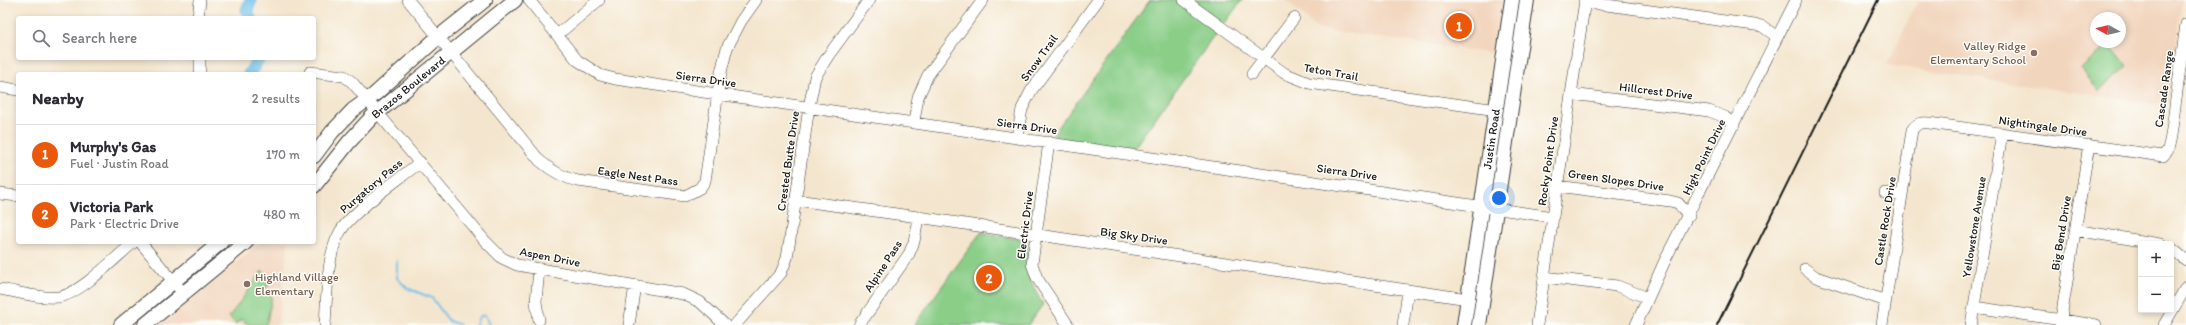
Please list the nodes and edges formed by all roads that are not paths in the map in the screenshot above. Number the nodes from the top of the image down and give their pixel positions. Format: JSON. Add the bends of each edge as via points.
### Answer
{"nodes":[{"id":1,"x":200,"y":0,"type":"edge"},
{"id":2,"x":408,"y":0,"type":"edge"},
{"id":3,"x":485,"y":0,"type":"edge"},
{"id":4,"x":515,"y":0,"type":"edge"},
{"id":5,"x":529,"y":0,"type":"edge"},
{"id":6,"x":600,"y":0,"type":"edge"},
{"id":7,"x":756,"y":0,"type":"edge"},
{"id":8,"x":869,"y":0,"type":"edge"},
{"id":9,"x":983,"y":0,"type":"edge"},
{"id":10,"x":1098,"y":0,"type":"edge"},
{"id":11,"x":1184,"y":0,"type":"edge"},
{"id":12,"x":1512,"y":0,"type":"edge"},
{"id":13,"x":1796,"y":0,"type":"edge"},
{"id":14,"x":1527,"y":1,"type":"edge"},
{"id":15,"x":1585,"y":1,"type":"edge"},
{"id":16,"x":198,"y":16,"type":"edge"},
{"id":17,"x":1294,"y":18,"type":"dead end"},
{"id":18,"x":2186,"y":24,"type":"edge"},
{"id":19,"x":557,"y":35,"type":"junction"},
{"id":20,"x":439,"y":37,"type":"junction"},
{"id":21,"x":1777,"y":37,"type":"junction"},
{"id":22,"x":452,"y":53,"type":"junction"},
{"id":23,"x":1264,"y":59,"type":"junction"},
{"id":24,"x":200,"y":60,"type":"edge"},
{"id":25,"x":200,"y":72,"type":"edge"},
{"id":26,"x":316,"y":73,"type":"edge"},
{"id":27,"x":1252,"y":74,"type":"dead end"},
{"id":28,"x":0,"y":87,"type":"edge"},
{"id":29,"x":16,"y":90,"type":"edge"},
{"id":30,"x":718,"y":94,"type":"junction"},
{"id":31,"x":1571,"y":94,"type":"junction"},
{"id":32,"x":367,"y":100,"type":"junction"},
{"id":33,"x":809,"y":107,"type":"junction"},
{"id":34,"x":1497,"y":110,"type":"junction"},
{"id":35,"x":378,"y":112,"type":"junction"},
{"id":36,"x":914,"y":122,"type":"junction"},
{"id":37,"x":1919,"y":123,"type":"joint"},
{"id":38,"x":1734,"y":125,"type":"junction"},
{"id":39,"x":2002,"y":133,"type":"junction"},
{"id":40,"x":1017,"y":137,"type":"junction"},
{"id":41,"x":1049,"y":142,"type":"junction"},
{"id":42,"x":2089,"y":145,"type":"junction"},
{"id":43,"x":316,"y":153,"type":"edge"},
{"id":44,"x":2163,"y":156,"type":"joint"},
{"id":45,"x":420,"y":162,"type":"junction"},
{"id":46,"x":316,"y":183,"type":"edge"},
{"id":47,"x":1558,"y":186,"type":"junction"},
{"id":48,"x":1885,"y":193,"type":"dead end"},
{"id":49,"x":0,"y":194,"type":"edge"},
{"id":50,"x":16,"y":196,"type":"edge"},
{"id":51,"x":1902,"y":196,"type":"junction"},
{"id":52,"x":796,"y":200,"type":"junction"},
{"id":53,"x":1490,"y":208,"type":"junction"},
{"id":54,"x":918,"y":216,"type":"junction"},
{"id":55,"x":1689,"y":216,"type":"junction"},
{"id":56,"x":1553,"y":217,"type":"junction"},
{"id":57,"x":2075,"y":230,"type":"junction"},
{"id":58,"x":1035,"y":235,"type":"junction"},
{"id":59,"x":2142,"y":241,"type":"edge"},
{"id":60,"x":132,"y":244,"type":"edge"},
{"id":61,"x":142,"y":244,"type":"edge"},
{"id":62,"x":243,"y":244,"type":"edge"},
{"id":63,"x":217,"y":246,"type":"edge"},
{"id":64,"x":2174,"y":250,"type":"edge"},
{"id":65,"x":2186,"y":260,"type":"edge"},
{"id":66,"x":222,"y":261,"type":"junction"},
{"id":67,"x":540,"y":269,"type":"junction"},
{"id":68,"x":1805,"y":269,"type":"dead end"},
{"id":69,"x":1544,"y":277,"type":"junction"},
{"id":70,"x":173,"y":282,"type":"junction"},
{"id":71,"x":635,"y":285,"type":"junction"},
{"id":72,"x":2186,"y":287,"type":"edge"},
{"id":73,"x":0,"y":289,"type":"edge"},
{"id":74,"x":1408,"y":291,"type":"junction"},
{"id":75,"x":183,"y":293,"type":"junction"},
{"id":76,"x":1648,"y":298,"type":"junction"},
{"id":77,"x":1468,"y":299,"type":"junction"},
{"id":78,"x":1886,"y":301,"type":"junction"},
{"id":79,"x":1974,"y":307,"type":"junction"},
{"id":80,"x":539,"y":320,"type":"dead end"},
{"id":81,"x":2061,"y":322,"type":"edge"},
{"id":82,"x":121,"y":325,"type":"edge"},
{"id":83,"x":145,"y":325,"type":"edge"},
{"id":84,"x":324,"y":325,"type":"edge"},
{"id":85,"x":629,"y":325,"type":"edge"},
{"id":86,"x":725,"y":325,"type":"edge"},
{"id":87,"x":735,"y":325,"type":"edge"},
{"id":88,"x":859,"y":325,"type":"edge"},
{"id":89,"x":1068,"y":325,"type":"edge"},
{"id":90,"x":1403,"y":325,"type":"edge"},
{"id":91,"x":1464,"y":325,"type":"edge"},
{"id":92,"x":1479,"y":325,"type":"edge"},
{"id":93,"x":1537,"y":325,"type":"edge"},
{"id":94,"x":1636,"y":325,"type":"edge"},
{"id":95,"x":1882,"y":325,"type":"edge"},
{"id":96,"x":1972,"y":325,"type":"edge"},
{"id":97,"x":2096,"y":325,"type":"edge"},
{"id":98,"x":2164,"y":325,"type":"edge"}],
"edges":[{"from":1,"to":16,"type":"street"},
{"from":2,"to":20,"type":"street","name":"Eagle Nest Pass"},
{"from":3,"to":20,"type":"main road","name":"Brazos Boulevard"},
{"from":4,"to":22,"type":"main road","name":"Brazos Boulevard"},
{"from":5,"to":19,"type":"street","name":"Sierra Drive"},
{"from":6,"to":19,"type":"street"},
{"from":7,"to":30,"type":"street","name":"Eagle Nest Pass","via":[[733,35],[723,66]]},
{"from":8,"to":33,"type":"street","name":"Crested Butte Drive","via":[[820,67]]},
{"from":9,"to":36,"type":"street","via":[[928,75],[918,97]]},
{"from":10,"to":40,"type":"street","name":"Snow Trail","via":[[1031,91],[1022,109]]},
{"from":11,"to":23,"type":"street","name":"Teton Trail"},
{"from":12,"to":14,"type":"main road"},
{"from":12,"to":34,"type":"main road","name":"Justin Road"},
{"from":13,"to":21,"type":"street","name":"High Point Drive"},
{"from":14,"to":53,"type":"main road","name":"Justin Road"},
{"from":15,"to":21,"type":"street","via":[[1762,26]]},
{"from":15,"to":31,"type":"street","name":"Rocky Point Drive"},
{"from":17,"to":23,"type":"street"},
{"from":18,"to":44,"type":"street","name":"Cascade Range","via":[[2171,136],[2168,150]]},
{"from":19,"to":30,"type":"street","name":"Sierra Drive","via":[[577,60],[600,75]]},
{"from":20,"to":22,"type":"street","name":"Eagle Nest Pass"},
{"from":20,"to":32,"type":"main road","name":"Brazos Boulevard"},
{"from":21,"to":38,"type":"street","name":"High Point Drive"},
{"from":22,"to":30,"type":"street","name":"Eagle Nest Pass","via":[[540,161],[566,178],[578,181],[685,196],[700,188],[705,181]]},
{"from":22,"to":35,"type":"main road","name":"Brazos Boulevard"},
{"from":23,"to":27,"type":"street"},
{"from":23,"to":34,"type":"street","name":"Teton Trail","via":[[1284,73],[1309,83]]},
{"from":24,"to":25,"type":"street"},
{"from":26,"to":32,"type":"street","name":"Aspen Drive","via":[[344,76]]},
{"from":28,"to":29,"type":"street"},
{"from":30,"to":33,"type":"street","name":"Sierra Drive"},
{"from":31,"to":38,"type":"street","name":"Hillcrest Drive","via":[[1709,111],[1725,117]]},
{"from":31,"to":47,"type":"street","name":"Rocky Point Drive"},
{"from":32,"to":35,"type":"street","name":"Aspen Drive"},
{"from":32,"to":43,"type":"main road","name":"Brazos Boulevard","via":[[342,120]]},
{"from":33,"to":36,"type":"street","name":"Sierra Drive"},
{"from":33,"to":52,"type":"street","name":"Crested Butte Drive"},
{"from":34,"to":53,"type":"main road","name":"Justin Road"},
{"from":35,"to":45,"type":"street","name":"Aspen Drive"},
{"from":35,"to":46,"type":"main road","name":"Brazos Boulevard","via":[[349,142]]},
{"from":36,"to":40,"type":"street","name":"Sierra Drive"},
{"from":37,"to":39,"type":"street","name":"Nightingale Drive"},
{"from":37,"to":51,"type":"street","name":"Castle Rock Drive","via":[[1912,130]]},
{"from":38,"to":55,"type":"street","name":"High Point Drive"},
{"from":39,"to":42,"type":"street","name":"Nightingale Drive"},
{"from":39,"to":79,"type":"street","name":"Yellowstone Avenue"},
{"from":40,"to":41,"type":"street","name":"Sierra Drive"},
{"from":41,"to":53,"type":"street","name":"Sierra Drive"},
{"from":41,"to":58,"type":"street","name":"Electric Drive"},
{"from":42,"to":44,"type":"street","name":"Nightingale Drive"},
{"from":42,"to":57,"type":"street","name":"Big Bend Drive"},
{"from":45,"to":67,"type":"street","name":"Aspen Drive","via":[[502,258],[517,265]]},
{"from":45,"to":84,"type":"street","name":"Purgatory Pass","via":[[363,209],[339,233],[331,263]]},
{"from":47,"to":55,"type":"street","name":"Green Slopes Drive","via":[[1670,201],[1678,203]]},
{"from":47,"to":56,"type":"street","name":"Rocky Point Drive"},
{"from":48,"to":51,"type":"street"},
{"from":49,"to":50,"type":"street"},
{"from":51,"to":78,"type":"street","name":"Castle Rock Drive"},
{"from":52,"to":54,"type":"street","name":"Big Sky Drive"},
{"from":52,"to":87,"type":"street","name":"Crested Butte Drive","via":[[787,258],[781,273]]},
{"from":53,"to":56,"type":"street","name":"Sierra Drive"},
{"from":53,"to":77,"type":"main road","name":"Justin Road"},
{"from":53,"to":92,"type":"main road","name":"Justin Road"},
{"from":54,"to":58,"type":"street","name":"Big Sky Drive"},
{"from":54,"to":88,"type":"street","name":"Alpine Pass","via":[[910,254]]},
{"from":55,"to":76,"type":"street","name":"High Point Drive"},
{"from":56,"to":69,"type":"street","name":"Rocky Point Drive"},
{"from":57,"to":59,"type":"street"},
{"from":57,"to":81,"type":"street","name":"Big Bend Drive"},
{"from":58,"to":74,"type":"street","name":"Big Sky Drive"},
{"from":58,"to":89,"type":"street","name":"Electric Drive","via":[[1032,256],[1034,271]]},
{"from":60,"to":73,"type":"street","via":[[79,288],[65,296],[50,297]]},
{"from":61,"to":70,"type":"street"},
{"from":62,"to":66,"type":"main road"},
{"from":63,"to":66,"type":"main road"},
{"from":63,"to":70,"type":"main road"},
{"from":64,"to":65,"type":"street"},
{"from":66,"to":75,"type":"main road"},
{"from":67,"to":71,"type":"street","name":"Aspen Drive"},
{"from":67,"to":80,"type":"street","via":[[536,302]]},
{"from":68,"to":78,"type":"street","via":[[1816,278]]},
{"from":69,"to":76,"type":"street","via":[[1617,286]]},
{"from":69,"to":93,"type":"street","name":"Rocky Point Drive"},
{"from":70,"to":75,"type":"street"},
{"from":70,"to":82,"type":"main road"},
{"from":71,"to":85,"type":"street"},
{"from":71,"to":86,"type":"street","name":"Aspen Drive","via":[[682,294],[700,302]]},
{"from":72,"to":98,"type":"street"},
{"from":74,"to":77,"type":"street","name":"Big Sky Drive"},
{"from":74,"to":90,"type":"street"},
{"from":75,"to":83,"type":"main road"},
{"from":76,"to":94,"type":"street","name":"High Point Drive"},
{"from":77,"to":91,"type":"main road","name":"Justin Road"},
{"from":78,"to":95,"type":"street","name":"Castle Rock Drive"},
{"from":79,"to":81,"type":"street"},
{"from":79,"to":96,"type":"street","name":"Yellowstone Avenue"},
{"from":81,"to":97,"type":"street"}]}
